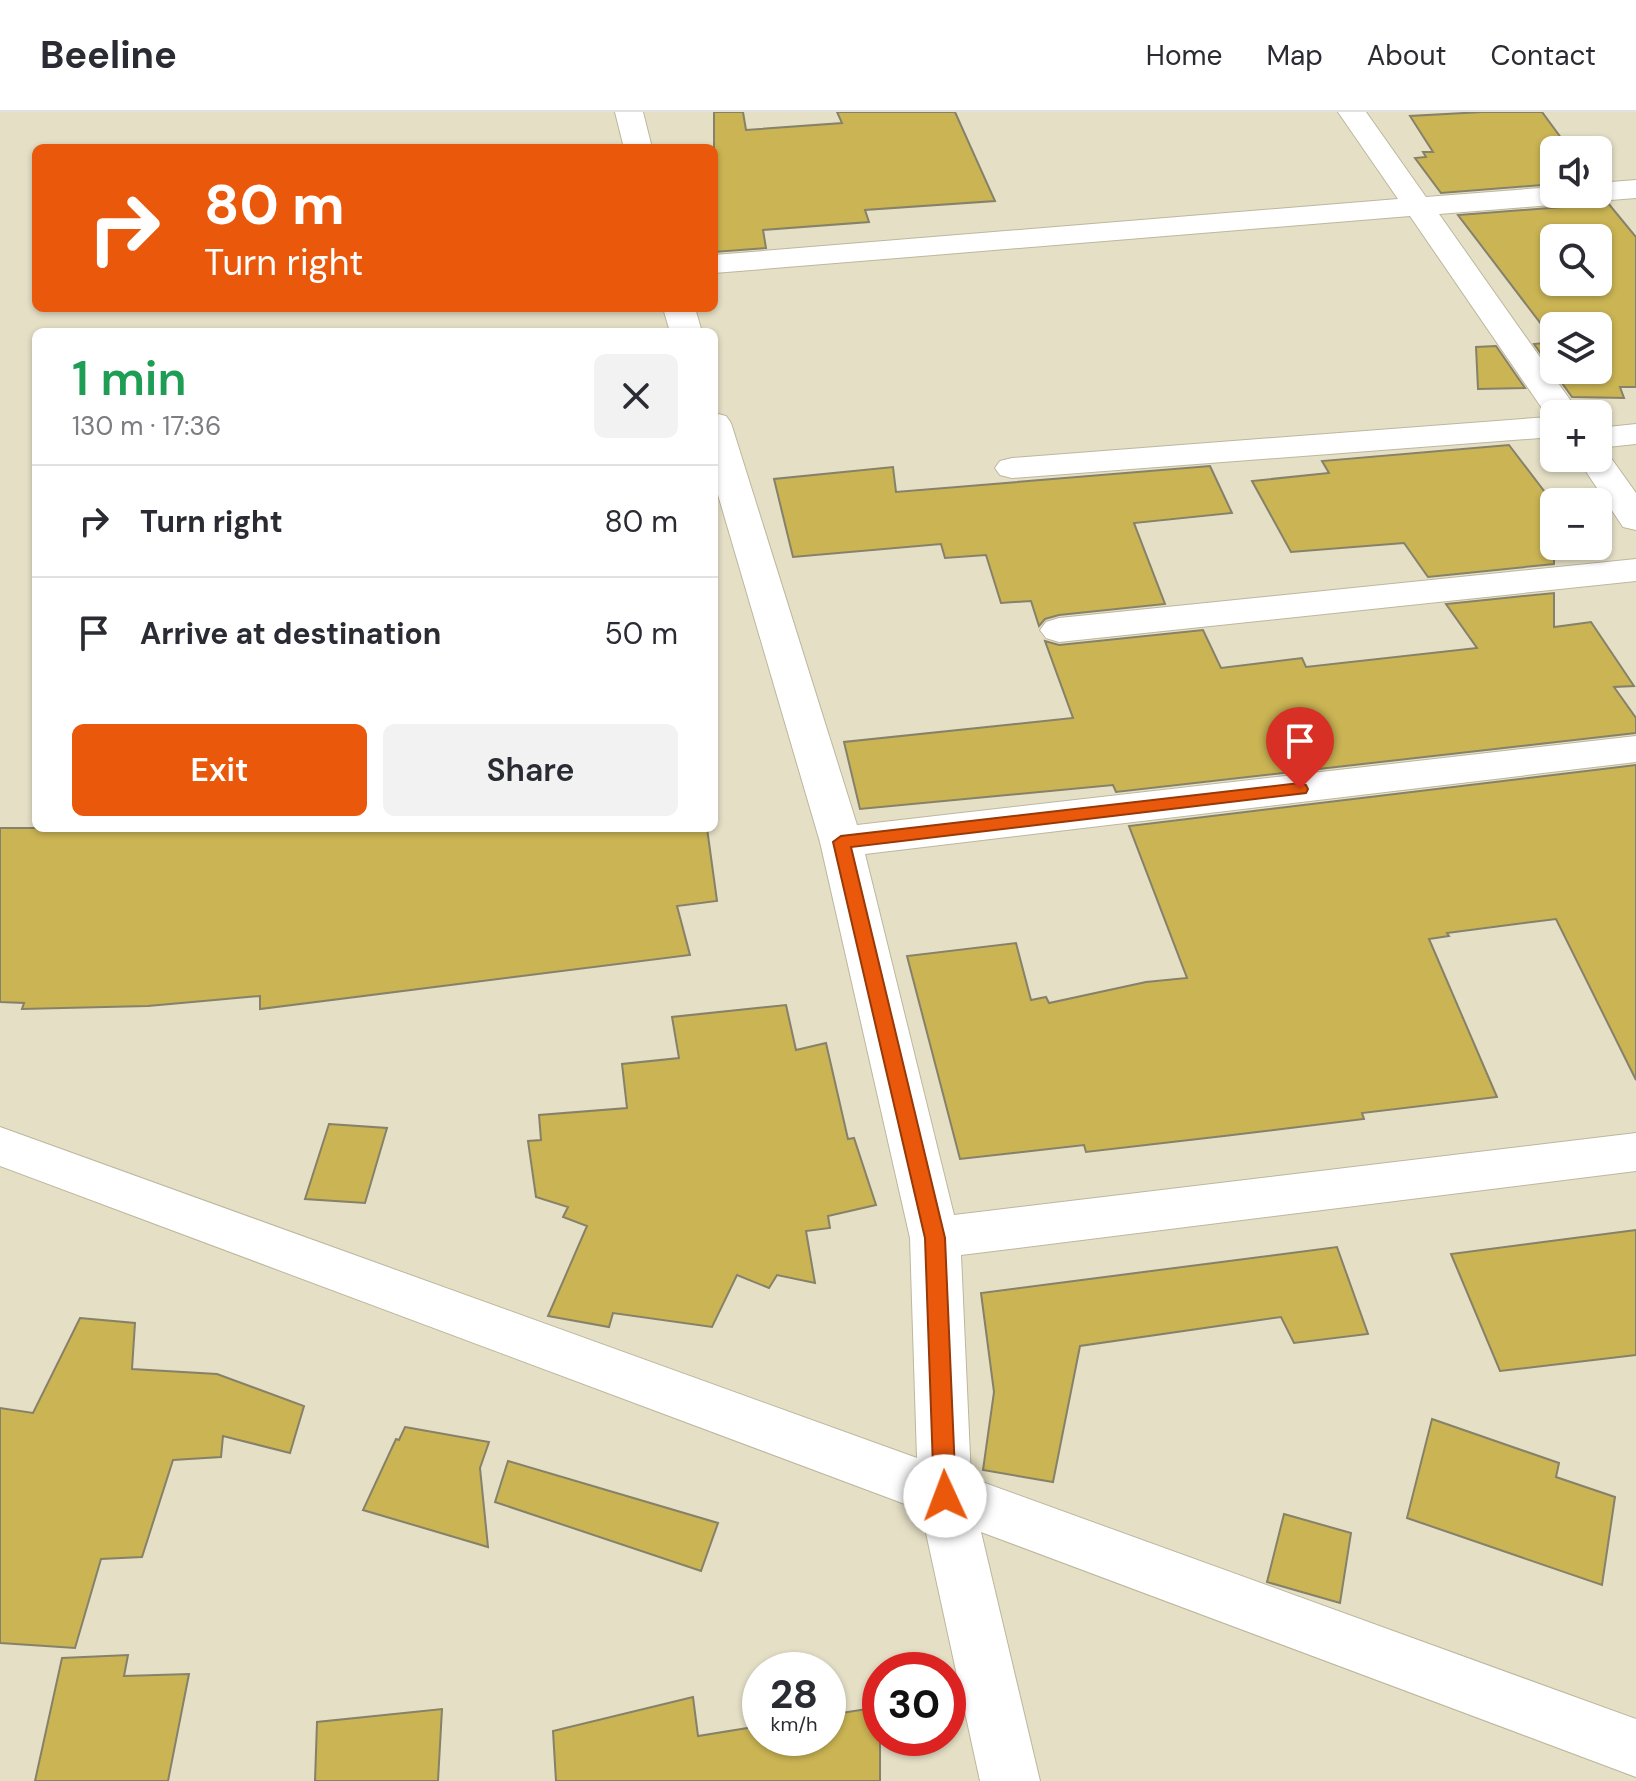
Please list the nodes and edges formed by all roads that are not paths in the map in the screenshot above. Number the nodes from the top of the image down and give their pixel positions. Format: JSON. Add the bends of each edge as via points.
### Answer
{"nodes":[{"id":1,"x":629,"y":112,"type":"edge"},
{"id":2,"x":1352,"y":112,"type":"edge"},
{"id":3,"x":637,"y":144,"type":"edge"},
{"id":4,"x":1636,"y":189,"type":"edge"},
{"id":5,"x":1612,"y":191,"type":"edge"},
{"id":6,"x":1540,"y":197,"type":"edge"},
{"id":7,"x":1419,"y":207,"type":"junction"},
{"id":8,"x":718,"y":264,"type":"edge"},
{"id":9,"x":1553,"y":400,"type":"edge"},
{"id":10,"x":1540,"y":428,"type":"edge"},
{"id":11,"x":1636,"y":434,"type":"edge"},
{"id":12,"x":718,"y":436,"type":"edge"},
{"id":13,"x":1612,"y":437,"type":"edge"},
{"id":14,"x":1012,"y":468,"type":"dead end"},
{"id":15,"x":1604,"y":472,"type":"edge"},
{"id":16,"x":1636,"y":519,"type":"edge"},
{"id":17,"x":1636,"y":570,"type":"edge"},
{"id":18,"x":1059,"y":630,"type":"dead end"},
{"id":19,"x":1636,"y":749,"type":"edge"},
{"id":20,"x":841,"y":842,"type":"junction"},
{"id":21,"x":0,"y":1146,"type":"edge"},
{"id":22,"x":1636,"y":1152,"type":"edge"},
{"id":23,"x":935,"y":1238,"type":"junction"},
{"id":24,"x":945,"y":1496,"type":"junction"},
{"id":25,"x":1636,"y":1748,"type":"edge"},
{"id":26,"x":1010,"y":1781,"type":"edge"}],
"edges":[{"from":1,"to":3,"type":"street"},
{"from":2,"to":7,"type":"street"},
{"from":4,"to":5,"type":"street"},
{"from":6,"to":7,"type":"street"},
{"from":7,"to":8,"type":"street"},
{"from":7,"to":9,"type":"street"},
{"from":10,"to":14,"type":"street"},
{"from":11,"to":13,"type":"street"},
{"from":12,"to":20,"type":"street"},
{"from":15,"to":16,"type":"street"},
{"from":17,"to":18,"type":"street"},
{"from":19,"to":20,"type":"street"},
{"from":20,"to":23,"type":"street"},
{"from":21,"to":24,"type":"street"},
{"from":22,"to":23,"type":"street"},
{"from":23,"to":24,"type":"street"},
{"from":24,"to":25,"type":"street"},
{"from":24,"to":26,"type":"street"}]}
